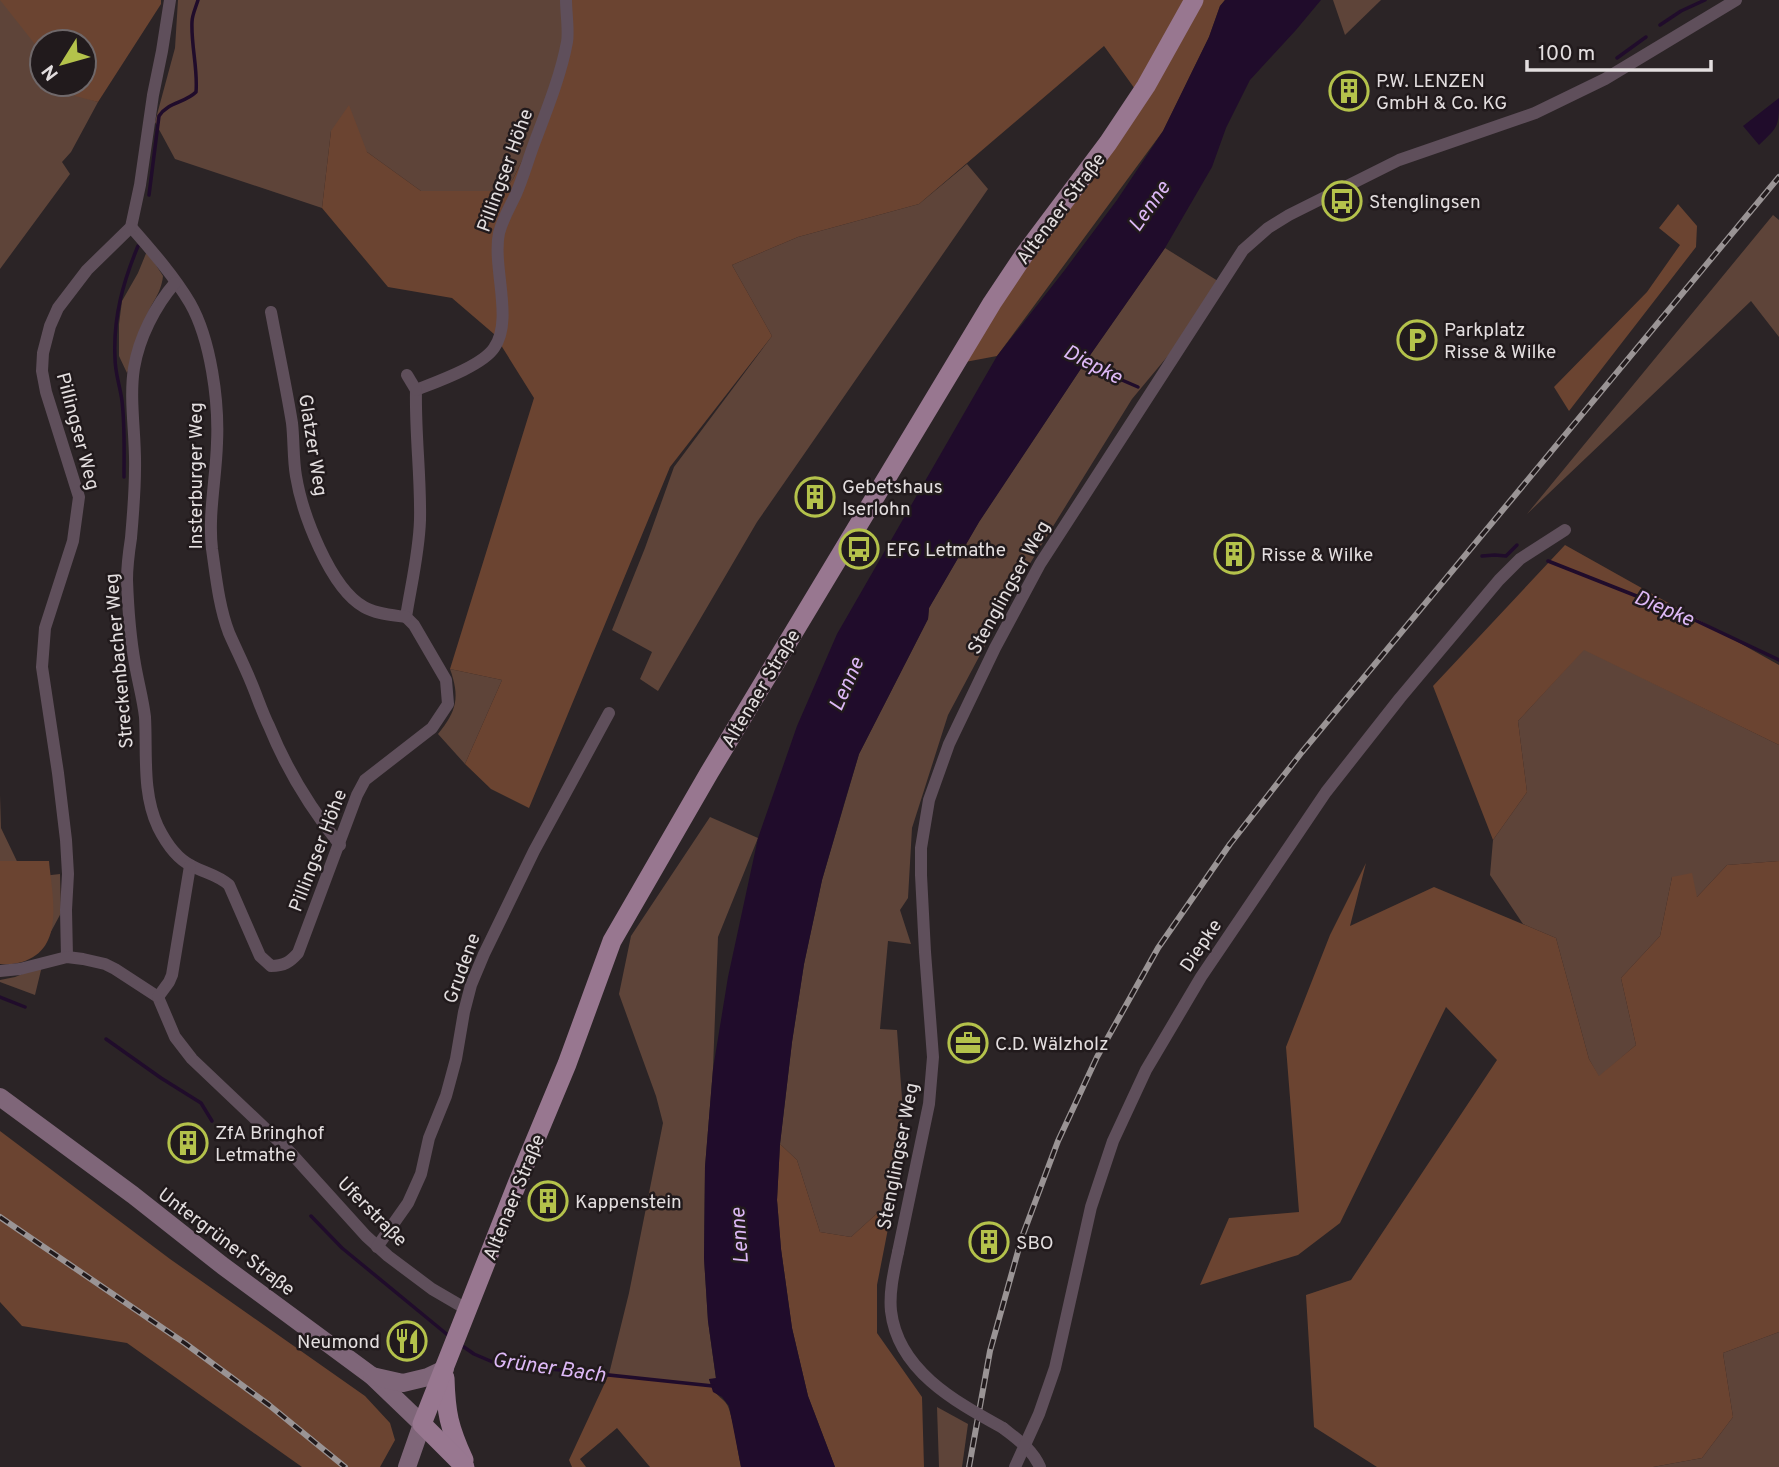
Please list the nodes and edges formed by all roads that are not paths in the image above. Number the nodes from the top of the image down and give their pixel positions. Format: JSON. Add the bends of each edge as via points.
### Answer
{"nodes":[{"id":1,"x":170,"y":0,"type":"edge"},
{"id":2,"x":566,"y":0,"type":"edge"},
{"id":3,"x":1736,"y":0,"type":"edge"},
{"id":4,"x":1193,"y":1,"type":"edge"},
{"id":5,"x":131,"y":227,"type":"junction"},
{"id":6,"x":175,"y":283,"type":"junction"},
{"id":7,"x":271,"y":312,"type":"dead end"},
{"id":8,"x":407,"y":375,"type":"dead end"},
{"id":9,"x":416,"y":390,"type":"junction"},
{"id":10,"x":1565,"y":530,"type":"dead end"},
{"id":11,"x":406,"y":617,"type":"junction"},
{"id":12,"x":609,"y":713,"type":"dead end"},
{"id":13,"x":340,"y":845,"type":"junction"},
{"id":14,"x":190,"y":866,"type":"junction"},
{"id":15,"x":67,"y":957,"type":"junction"},
{"id":16,"x":0,"y":971,"type":"edge"},
{"id":17,"x":158,"y":998,"type":"junction"},
{"id":18,"x":0,"y":1097,"type":"edge"},
{"id":19,"x":377,"y":1247,"type":"junction"},
{"id":20,"x":468,"y":1310,"type":"junction"},
{"id":21,"x":445,"y":1369,"type":"junction"},
{"id":22,"x":372,"y":1376,"type":"junction"},
{"id":23,"x":422,"y":1424,"type":"junction"},
{"id":24,"x":1026,"y":1445,"type":"junction"},
{"id":25,"x":407,"y":1467,"type":"edge"},
{"id":26,"x":466,"y":1467,"type":"edge"},
{"id":27,"x":1015,"y":1467,"type":"edge"},
{"id":28,"x":1040,"y":1467,"type":"edge"}],
"edges":[{"from":1,"to":5,"type":"street"},
{"from":2,"to":9,"type":"street","name":"Pillingser Höhe","via":[[567,40],[499,236],[500,337],[489,355]]},
{"from":3,"to":24,"type":"street","name":"Stenglingser Weg","bridge":true,"via":[[1605,79],[1535,113],[1399,160],[1268,228],[1244,250],[1040,564],[995,648],[949,744],[929,800],[921,848],[933,1057],[929,1104],[892,1281],[891,1311],[897,1337],[932,1384]]},
{"from":4,"to":20,"type":"main road","name":"Altenaer Straße","via":[[1116,132],[992,303],[612,941]]},
{"from":5,"to":6,"type":"street","name":"Insterburger Weg"},
{"from":5,"to":15,"type":"street","name":"Pillingser Weg","via":[[87,270],[58,308],[43,353],[46,392],[79,497],[73,541],[45,628],[42,667],[66,839]]},
{"from":6,"to":13,"type":"street","name":"Insterburger Weg","via":[[191,305],[204,337],[218,412],[211,524],[221,607],[269,728]]},
{"from":6,"to":14,"type":"street","name":"Streckenbacher Weg","via":[[157,307],[134,367],[134,510],[127,576],[153,814],[166,841]]},
{"from":7,"to":11,"type":"street","name":"Glatzer Weg","via":[[292,424],[296,476],[326,561],[352,598],[378,612]]},
{"from":8,"to":9,"type":"street"},
{"from":9,"to":11,"type":"street","via":[[419,523]]},
{"from":10,"to":24,"type":"street","name":"Diepke","via":[[1520,559],[1499,580],[1326,792],[1201,977],[1153,1058],[1113,1141],[1091,1207],[1055,1368]]},
{"from":11,"to":13,"type":"street","name":"Pillingser Höhe","via":[[446,680],[448,704],[432,728],[365,779]]},
{"from":12,"to":19,"type":"street","name":"Grudene","via":[[484,954],[471,985],[456,1059],[421,1174],[408,1203]]},
{"from":13,"to":14,"type":"street","name":"Pillingser Höhe","via":[[298,953],[279,966],[271,966],[260,956],[229,885]]},
{"from":14,"to":17,"type":"street","via":[[172,975]]},
{"from":15,"to":16,"type":"street"},
{"from":15,"to":17,"type":"street","via":[[104,964]]},
{"from":17,"to":19,"type":"street","name":"Uferstraße","via":[[175,1037],[192,1059],[280,1142]]},
{"from":18,"to":22,"type":"main road","name":"Untergrüner Straße"},
{"from":19,"to":20,"type":"street","name":"Uferstraße"},
{"from":20,"to":21,"type":"main road","name":"Altenaer Straße"},
{"from":21,"to":22,"type":"main road","via":[[402,1383]]},
{"from":21,"to":23,"type":"main road","name":"Altenaer Straße"},
{"from":21,"to":26,"type":"main road","via":[[449,1426]]},
{"from":22,"to":23,"type":"main road","name":"Untergrüner Straße"},
{"from":23,"to":25,"type":"main road"},
{"from":23,"to":26,"type":"main road"},
{"from":24,"to":27,"type":"street","name":"Diepke"},
{"from":24,"to":28,"type":"street","name":"Stenglingser Weg"}]}
